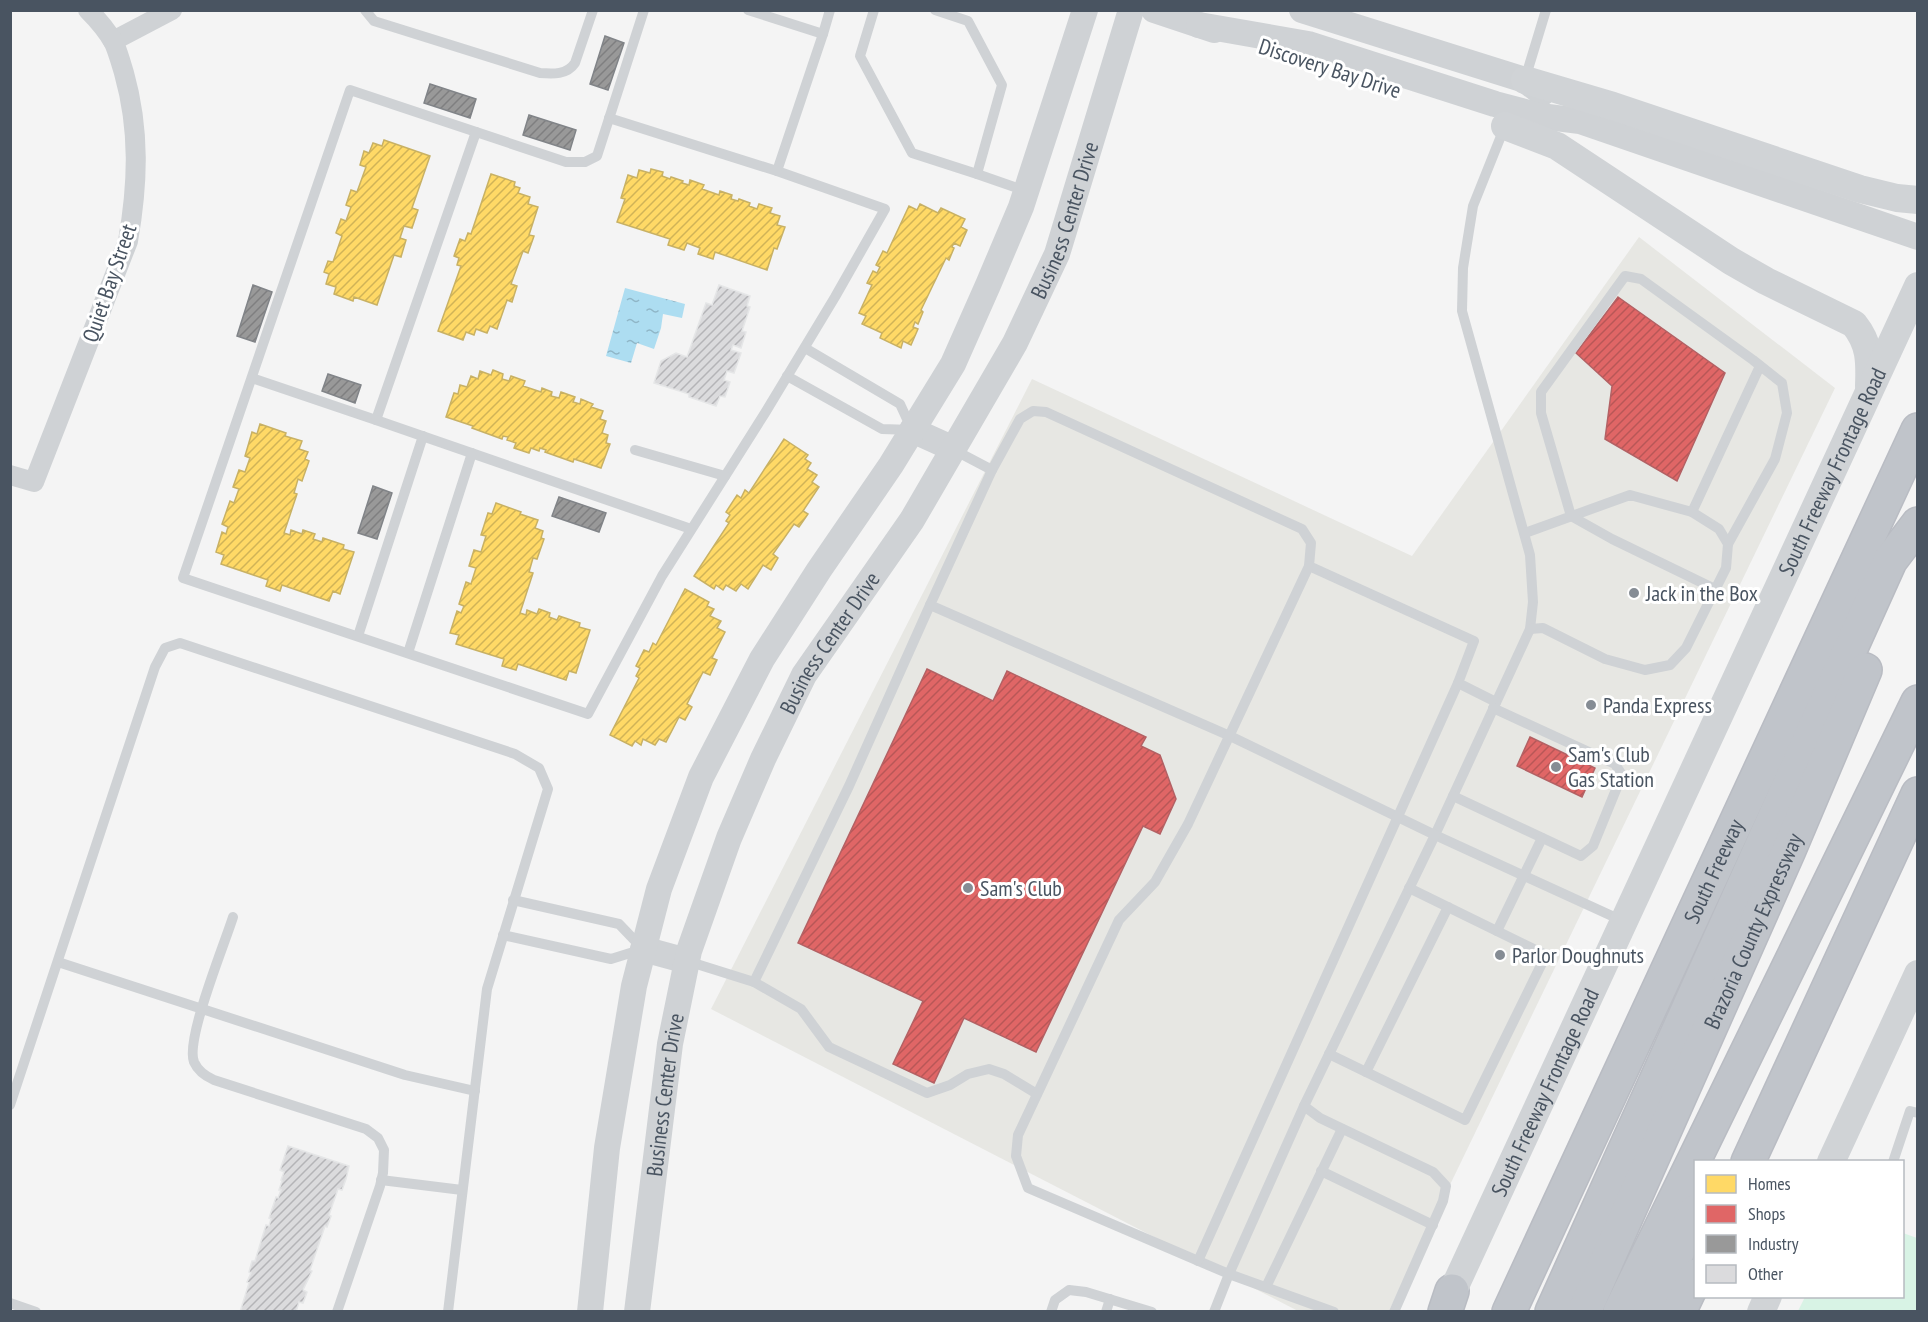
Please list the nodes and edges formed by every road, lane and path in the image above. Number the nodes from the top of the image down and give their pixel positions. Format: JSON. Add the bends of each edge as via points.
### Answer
{"nodes":[{"id":1,"x":88,"y":10,"type":"edge"},
{"id":2,"x":172,"y":10,"type":"edge"},
{"id":3,"x":365,"y":10,"type":"edge"},
{"id":4,"x":592,"y":10,"type":"edge"},
{"id":5,"x":644,"y":10,"type":"edge"},
{"id":6,"x":748,"y":10,"type":"edge"},
{"id":7,"x":830,"y":10,"type":"edge"},
{"id":8,"x":874,"y":10,"type":"edge"},
{"id":9,"x":935,"y":10,"type":"edge"},
{"id":10,"x":1085,"y":10,"type":"edge"},
{"id":11,"x":1131,"y":10,"type":"edge"},
{"id":12,"x":1154,"y":10,"type":"edge"},
{"id":13,"x":1302,"y":10,"type":"edge"},
{"id":14,"x":1546,"y":10,"type":"edge"},
{"id":15,"x":1199,"y":25,"type":"junction"},
{"id":16,"x":823,"y":34,"type":"junction"},
{"id":17,"x":113,"y":40,"type":"junction"},
{"id":18,"x":1525,"y":80,"type":"junction"},
{"id":19,"x":609,"y":118,"type":"junction"},
{"id":20,"x":1580,"y":121,"type":"junction"},
{"id":21,"x":1505,"y":126,"type":"junction"},
{"id":22,"x":476,"y":132,"type":"junction"},
{"id":23,"x":777,"y":171,"type":"junction"},
{"id":24,"x":976,"y":174,"type":"junction"},
{"id":25,"x":1026,"y":191,"type":"junction"},
{"id":26,"x":1917,"y":200,"type":"edge"},
{"id":27,"x":1917,"y":237,"type":"edge"},
{"id":28,"x":1917,"y":286,"type":"edge"},
{"id":29,"x":804,"y":348,"type":"junction"},
{"id":30,"x":1760,"y":366,"type":"junction"},
{"id":31,"x":788,"y":376,"type":"junction"},
{"id":32,"x":252,"y":378,"type":"junction"},
{"id":33,"x":1869,"y":390,"type":"junction"},
{"id":34,"x":376,"y":420,"type":"junction"},
{"id":35,"x":912,"y":430,"type":"junction"},
{"id":36,"x":1917,"y":430,"type":"edge"},
{"id":37,"x":423,"y":436,"type":"junction"},
{"id":38,"x":954,"y":449,"type":"junction"},
{"id":39,"x":635,"y":450,"type":"dead end"},
{"id":40,"x":472,"y":453,"type":"junction"},
{"id":41,"x":992,"y":470,"type":"junction"},
{"id":42,"x":10,"y":475,"type":"edge"},
{"id":43,"x":725,"y":476,"type":"junction"},
{"id":44,"x":1692,"y":512,"type":"junction"},
{"id":45,"x":1571,"y":516,"type":"junction"},
{"id":46,"x":1917,"y":524,"type":"edge"},
{"id":47,"x":691,"y":529,"type":"junction"},
{"id":48,"x":1525,"y":533,"type":"junction"},
{"id":49,"x":1728,"y":544,"type":"junction"},
{"id":50,"x":1917,"y":548,"type":"edge"},
{"id":51,"x":1309,"y":566,"type":"junction"},
{"id":52,"x":1715,"y":589,"type":"junction"},
{"id":53,"x":930,"y":605,"type":"junction"},
{"id":54,"x":1530,"y":629,"type":"junction"},
{"id":55,"x":358,"y":636,"type":"junction"},
{"id":56,"x":408,"y":653,"type":"junction"},
{"id":57,"x":1458,"y":683,"type":"junction"},
{"id":58,"x":1917,"y":702,"type":"edge"},
{"id":59,"x":1495,"y":705,"type":"junction"},
{"id":60,"x":1230,"y":736,"type":"junction"},
{"id":61,"x":1917,"y":747,"type":"edge"},
{"id":62,"x":1917,"y":794,"type":"edge"},
{"id":63,"x":1453,"y":796,"type":"junction"},
{"id":64,"x":1397,"y":818,"type":"junction"},
{"id":65,"x":1435,"y":835,"type":"junction"},
{"id":66,"x":1542,"y":838,"type":"junction"},
{"id":67,"x":1524,"y":876,"type":"junction"},
{"id":68,"x":1409,"y":888,"type":"junction"},
{"id":69,"x":513,"y":900,"type":"junction"},
{"id":70,"x":1448,"y":907,"type":"junction"},
{"id":71,"x":233,"y":917,"type":"dead end"},
{"id":72,"x":1623,"y":921,"type":"junction"},
{"id":73,"x":1497,"y":931,"type":"junction"},
{"id":74,"x":503,"y":935,"type":"junction"},
{"id":75,"x":643,"y":949,"type":"junction"},
{"id":76,"x":687,"y":961,"type":"junction"},
{"id":77,"x":58,"y":962,"type":"junction"},
{"id":78,"x":1917,"y":974,"type":"edge"},
{"id":79,"x":754,"y":982,"type":"junction"},
{"id":80,"x":202,"y":1009,"type":"junction"},
{"id":81,"x":1329,"y":1054,"type":"junction"},
{"id":82,"x":1366,"y":1072,"type":"junction"},
{"id":83,"x":475,"y":1091,"type":"junction"},
{"id":84,"x":1037,"y":1094,"type":"junction"},
{"id":85,"x":10,"y":1105,"type":"edge"},
{"id":86,"x":1304,"y":1106,"type":"junction"},
{"id":87,"x":1917,"y":1113,"type":"edge"},
{"id":88,"x":1342,"y":1129,"type":"junction"},
{"id":89,"x":1718,"y":1160,"type":"edge"},
{"id":90,"x":1748,"y":1160,"type":"edge"},
{"id":91,"x":1831,"y":1160,"type":"edge"},
{"id":92,"x":1893,"y":1160,"type":"edge"},
{"id":93,"x":1322,"y":1172,"type":"junction"},
{"id":94,"x":381,"y":1180,"type":"junction"},
{"id":95,"x":462,"y":1190,"type":"junction"},
{"id":96,"x":1694,"y":1213,"type":"edge"},
{"id":97,"x":1433,"y":1225,"type":"junction"},
{"id":98,"x":1198,"y":1261,"type":"junction"},
{"id":99,"x":1229,"y":1274,"type":"junction"},
{"id":100,"x":1694,"y":1278,"type":"edge"},
{"id":101,"x":1266,"y":1287,"type":"junction"},
{"id":102,"x":1110,"y":1299,"type":"junction"},
{"id":103,"x":10,"y":1303,"type":"edge"},
{"id":104,"x":1447,"y":1305,"type":"edge"},
{"id":105,"x":36,"y":1311,"type":"edge"},
{"id":106,"x":337,"y":1311,"type":"edge"},
{"id":107,"x":448,"y":1311,"type":"edge"},
{"id":108,"x":590,"y":1311,"type":"edge"},
{"id":109,"x":637,"y":1311,"type":"edge"},
{"id":110,"x":1051,"y":1311,"type":"edge"},
{"id":111,"x":1106,"y":1311,"type":"edge"},
{"id":112,"x":1152,"y":1311,"type":"edge"},
{"id":113,"x":1214,"y":1311,"type":"edge"},
{"id":114,"x":1334,"y":1311,"type":"edge"},
{"id":115,"x":1394,"y":1311,"type":"edge"},
{"id":116,"x":1509,"y":1311,"type":"edge"},
{"id":117,"x":1552,"y":1311,"type":"edge"},
{"id":118,"x":1584,"y":1311,"type":"edge"},
{"id":119,"x":1620,"y":1311,"type":"edge"},
{"id":120,"x":1650,"y":1311,"type":"edge"},
{"id":121,"x":1679,"y":1311,"type":"edge"}],
"edges":[{"from":1,"to":17,"type":"street"},
{"from":2,"to":17,"type":"street"},
{"from":3,"to":4,"type":"lane","via":[[374,21],[551,74],[565,71],[575,63]]},
{"from":5,"to":19,"type":"lane"},
{"from":6,"to":16,"type":"lane"},
{"from":7,"to":16,"type":"lane"},
{"from":8,"to":24,"type":"lane","via":[[860,56],[912,153]]},
{"from":9,"to":24,"type":"lane","via":[[968,21],[1002,85]]},
{"from":10,"to":25,"type":"street","name":"Business Center Drive"},
{"from":11,"to":38,"type":"street","name":"Business Center Drive","via":[[1057,254],[1015,343]]},
{"from":12,"to":15,"type":"street","name":"Discovery Bay Drive"},
{"from":13,"to":18,"type":"street","name":"Discovery Bay Drive"},
{"from":14,"to":18,"type":"lane"},
{"from":15,"to":20,"type":"street","via":[[1308,44],[1494,104]]},
{"from":15,"to":21,"type":"street","name":"Discovery Bay Drive"},
{"from":16,"to":23,"type":"lane"},
{"from":17,"to":42,"type":"street","name":"Quiet Bay Street","via":[[135,129],[135,203],[128,241],[34,483]]},
{"from":18,"to":20,"type":"street","name":"Discovery Bay Drive"},
{"from":18,"to":26,"type":"main road","via":[[1860,189]]},
{"from":19,"to":22,"type":"lane","via":[[597,156],[585,162],[566,162]]},
{"from":19,"to":23,"type":"lane"},
{"from":20,"to":27,"type":"street"},
{"from":21,"to":33,"type":"main road","via":[[1557,146],[1731,261],[1854,324],[1863,336],[1870,361]]},
{"from":21,"to":48,"type":"lane","via":[[1473,206],[1463,268],[1462,311]]},
{"from":22,"to":32,"type":"lane","via":[[350,90]]},
{"from":22,"to":34,"type":"lane"},
{"from":23,"to":29,"type":"lane","via":[[885,209]]},
{"from":24,"to":25,"type":"lane"},
{"from":25,"to":35,"type":"street","name":"Business Center Drive","via":[[953,364]]},
{"from":28,"to":33,"type":"main road","name":"South Freeway Frontage Road"},
{"from":29,"to":31,"type":"lane"},
{"from":29,"to":35,"type":"lane","via":[[900,404]]},
{"from":30,"to":44,"type":"lane"},
{"from":30,"to":45,"type":"lane","via":[[1641,279],[1625,276],[1541,392],[1541,413]]},
{"from":30,"to":49,"type":"lane","via":[[1782,383],[1787,412],[1775,459]]},
{"from":31,"to":35,"type":"lane","via":[[882,429]]},
{"from":31,"to":43,"type":"lane"},
{"from":32,"to":34,"type":"lane"},
{"from":32,"to":55,"type":"lane","via":[[183,578]]},
{"from":33,"to":72,"type":"main road","name":"South Freeway Frontage Road"},
{"from":34,"to":37,"type":"lane"},
{"from":35,"to":38,"type":"street"},
{"from":35,"to":75,"type":"street","name":"Business Center Drive","via":[[757,669],[701,777],[659,889]]},
{"from":36,"to":116,"type":"highway","name":"South Freeway"},
{"from":37,"to":40,"type":"lane"},
{"from":37,"to":55,"type":"lane"},
{"from":38,"to":41,"type":"lane"},
{"from":38,"to":76,"type":"street","name":"Business Center Drive","via":[[912,520],[804,675],[729,838]]},
{"from":39,"to":43,"type":"lane"},
{"from":40,"to":47,"type":"lane"},
{"from":40,"to":56,"type":"lane"},
{"from":41,"to":51,"type":"lane","via":[[1020,420],[1033,411],[1046,412],[1302,529],[1311,543]]},
{"from":41,"to":53,"type":"lane"},
{"from":43,"to":47,"type":"lane"},
{"from":44,"to":45,"type":"lane","via":[[1630,495]]},
{"from":44,"to":49,"type":"lane","via":[[1719,529]]},
{"from":45,"to":48,"type":"lane"},
{"from":45,"to":52,"type":"lane"},
{"from":46,"to":117,"type":"highway","via":[[1890,561]]},
{"from":47,"to":56,"type":"lane","via":[[588,714]]},
{"from":48,"to":54,"type":"lane","via":[[1533,602]]},
{"from":49,"to":52,"type":"lane","via":[[1725,568]]},
{"from":50,"to":118,"type":"highway","name":"Brazoria County Expressway","via":[[1789,850]]},
{"from":51,"to":57,"type":"lane","via":[[1474,642]]},
{"from":51,"to":60,"type":"lane"},
{"from":52,"to":54,"type":"lane","via":[[1686,648],[1670,665],[1645,670],[1605,658],[1543,628]]},
{"from":53,"to":60,"type":"lane"},
{"from":53,"to":79,"type":"lane","via":[[849,786]]},
{"from":54,"to":59,"type":"lane"},
{"from":55,"to":56,"type":"lane"},
{"from":57,"to":59,"type":"lane"},
{"from":57,"to":64,"type":"lane"},
{"from":58,"to":119,"type":"highway","name":"Brazoria County Expressway"},
{"from":59,"to":63,"type":"lane"},
{"from":59,"to":66,"type":"lane","via":[[1615,764],[1622,775],[1593,846],[1581,856]]},
{"from":60,"to":64,"type":"lane"},
{"from":60,"to":84,"type":"lane","via":[[1155,882],[1119,920]]},
{"from":61,"to":89,"type":"highway"},
{"from":62,"to":90,"type":"highway"},
{"from":63,"to":65,"type":"lane"},
{"from":63,"to":66,"type":"lane"},
{"from":64,"to":65,"type":"lane"},
{"from":64,"to":98,"type":"lane"},
{"from":65,"to":67,"type":"lane"},
{"from":65,"to":68,"type":"lane"},
{"from":66,"to":67,"type":"lane"},
{"from":67,"to":72,"type":"lane"},
{"from":67,"to":73,"type":"lane"},
{"from":68,"to":70,"type":"lane"},
{"from":68,"to":81,"type":"lane"},
{"from":69,"to":74,"type":"lane"},
{"from":69,"to":75,"type":"lane","via":[[619,924]]},
{"from":69,"to":77,"type":"lane","via":[[548,789],[539,768],[514,754],[180,644],[165,648],[155,667]]},
{"from":70,"to":73,"type":"lane"},
{"from":70,"to":82,"type":"lane"},
{"from":71,"to":80,"type":"lane"},
{"from":72,"to":104,"type":"main road","name":"South Freeway Frontage Road"},
{"from":73,"to":82,"type":"lane","via":[[1546,955],[1465,1120]]},
{"from":74,"to":75,"type":"lane","via":[[611,959]]},
{"from":74,"to":83,"type":"lane","via":[[487,989]]},
{"from":75,"to":76,"type":"street"},
{"from":75,"to":108,"type":"street","name":"Business Center Drive","via":[[607,1148]]},
{"from":76,"to":79,"type":"lane"},
{"from":76,"to":109,"type":"street","name":"Business Center Drive","via":[[670,1044]]},
{"from":77,"to":80,"type":"lane"},
{"from":77,"to":85,"type":"lane"},
{"from":78,"to":91,"type":"main road"},
{"from":79,"to":84,"type":"lane","via":[[801,1009],[829,1047],[927,1093],[989,1069]]},
{"from":80,"to":83,"type":"lane","via":[[405,1075]]},
{"from":80,"to":94,"type":"lane","via":[[192,1048],[194,1061],[204,1075],[366,1130],[378,1138],[384,1150]]},
{"from":81,"to":82,"type":"lane"},
{"from":81,"to":86,"type":"lane"},
{"from":83,"to":95,"type":"lane"},
{"from":84,"to":98,"type":"lane","via":[[1018,1135],[1016,1156],[1028,1188]]},
{"from":86,"to":88,"type":"lane"},
{"from":86,"to":99,"type":"lane"},
{"from":87,"to":92,"type":"lane","via":[[1910,1111]]},
{"from":88,"to":93,"type":"lane"},
{"from":88,"to":97,"type":"lane","via":[[1433,1172],[1440,1179],[1446,1186]]},
{"from":93,"to":97,"type":"lane"},
{"from":93,"to":101,"type":"lane"},
{"from":94,"to":95,"type":"lane"},
{"from":94,"to":106,"type":"lane"},
{"from":95,"to":107,"type":"lane"},
{"from":96,"to":120,"type":"highway"},
{"from":97,"to":115,"type":"lane"},
{"from":98,"to":99,"type":"lane"},
{"from":99,"to":101,"type":"lane"},
{"from":99,"to":113,"type":"lane"},
{"from":100,"to":121,"type":"highway"},
{"from":101,"to":114,"type":"lane"},
{"from":102,"to":110,"type":"lane","via":[[1069,1290],[1055,1300]]},
{"from":102,"to":111,"type":"lane"},
{"from":102,"to":112,"type":"lane"},
{"from":103,"to":105,"type":"lane"}]}
